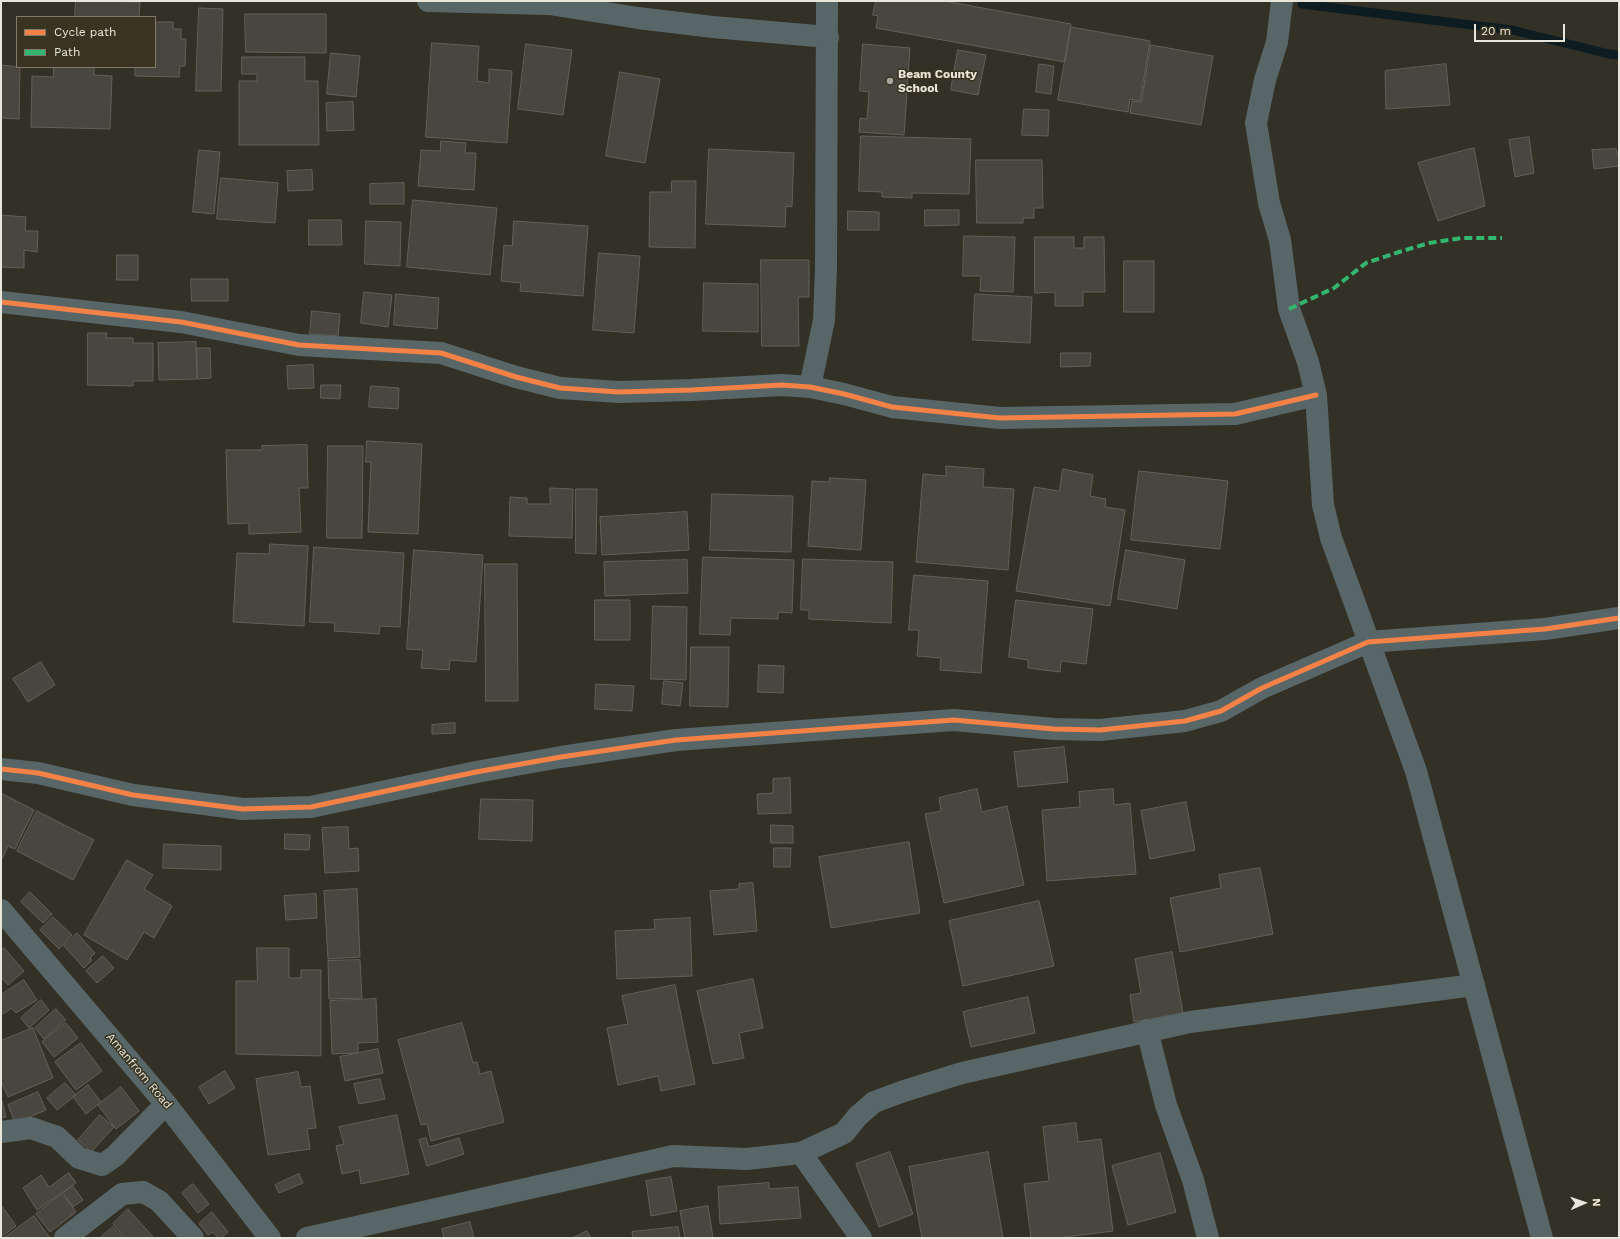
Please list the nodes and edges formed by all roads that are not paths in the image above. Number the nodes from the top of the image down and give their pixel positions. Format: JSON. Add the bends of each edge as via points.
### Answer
{"nodes":[{"id":1,"x":428,"y":1,"type":"edge"},
{"id":2,"x":827,"y":1,"type":"edge"},
{"id":3,"x":1282,"y":1,"type":"edge"},
{"id":4,"x":828,"y":36,"type":"junction"},
{"id":5,"x":1,"y":302,"type":"edge"},
{"id":6,"x":810,"y":387,"type":"junction"},
{"id":7,"x":1316,"y":395,"type":"junction"},
{"id":8,"x":1619,"y":618,"type":"edge"},
{"id":9,"x":1368,"y":642,"type":"junction"},
{"id":10,"x":1,"y":768,"type":"edge"},
{"id":11,"x":1,"y":910,"type":"edge"},
{"id":12,"x":1474,"y":985,"type":"junction"},
{"id":13,"x":1147,"y":1030,"type":"junction"},
{"id":14,"x":166,"y":1104,"type":"junction"},
{"id":15,"x":1,"y":1132,"type":"edge"},
{"id":16,"x":801,"y":1153,"type":"junction"},
{"id":17,"x":65,"y":1238,"type":"edge"},
{"id":18,"x":193,"y":1238,"type":"edge"},
{"id":19,"x":270,"y":1238,"type":"edge"},
{"id":20,"x":307,"y":1238,"type":"edge"},
{"id":21,"x":861,"y":1238,"type":"edge"},
{"id":22,"x":1208,"y":1238,"type":"edge"},
{"id":23,"x":1542,"y":1238,"type":"edge"}],
"edges":[{"from":1,"to":4,"type":"street","via":[[550,4],[713,27]]},
{"from":2,"to":4,"type":"street"},
{"from":3,"to":7,"type":"street","via":[[1277,42],[1265,80],[1256,123],[1269,204],[1280,240],[1289,309],[1308,362]]},
{"from":4,"to":6,"type":"street","via":[[824,320]]},
{"from":5,"to":6,"type":"street","via":[[181,322],[299,345],[441,352],[516,377],[560,388],[619,392],[782,385]]},
{"from":6,"to":7,"type":"street","via":[[892,407],[1000,418],[1235,414]]},
{"from":7,"to":9,"type":"street","via":[[1323,505],[1331,538]]},
{"from":8,"to":9,"type":"street","via":[[1545,629]]},
{"from":9,"to":10,"type":"street","via":[[1262,688],[1221,711],[1185,721],[1100,730],[1054,729],[954,720],[676,740],[476,772],[311,807],[243,809],[133,795],[38,773]]},
{"from":9,"to":12,"type":"street","via":[[1416,771]]},
{"from":11,"to":14,"type":"street","name":"Amanfrom Road"},
{"from":12,"to":13,"type":"street","via":[[1190,1022]]},
{"from":12,"to":23,"type":"street"},
{"from":13,"to":16,"type":"street","via":[[962,1073],[874,1102],[844,1133]]},
{"from":13,"to":22,"type":"street","via":[[1166,1105],[1193,1180]]},
{"from":14,"to":15,"type":"street","via":[[115,1156],[102,1165],[79,1158],[57,1137],[37,1130],[30,1128]]},
{"from":14,"to":19,"type":"street","name":"Amanfrom Road"},
{"from":16,"to":20,"type":"street","via":[[746,1159],[674,1156]]},
{"from":16,"to":21,"type":"street"},
{"from":17,"to":18,"type":"street","via":[[122,1194],[143,1192],[160,1201]]}]}
